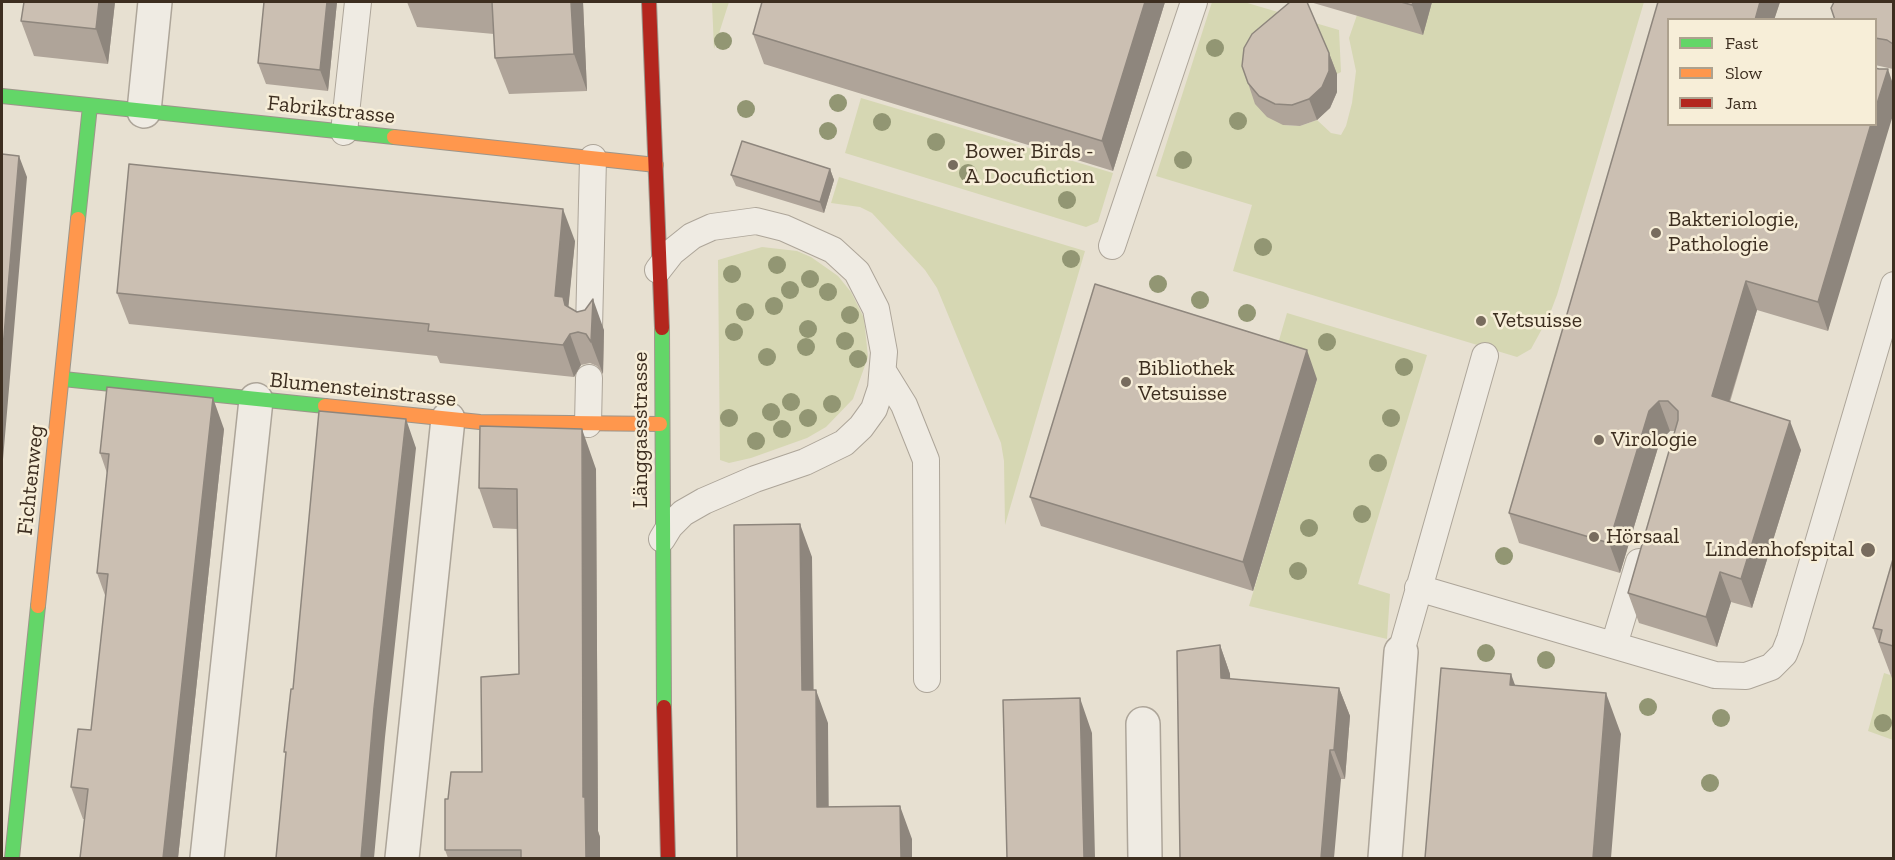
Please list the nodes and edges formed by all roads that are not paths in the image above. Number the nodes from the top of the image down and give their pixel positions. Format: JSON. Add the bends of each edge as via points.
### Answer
{"nodes":[{"id":1,"x":155,"y":2,"type":"edge"},
{"id":2,"x":358,"y":2,"type":"edge"},
{"id":3,"x":649,"y":2,"type":"edge"},
{"id":4,"x":1194,"y":2,"type":"edge"},
{"id":5,"x":2,"y":96,"type":"edge"},
{"id":6,"x":90,"y":106,"type":"junction"},
{"id":7,"x":144,"y":111,"type":"junction"},
{"id":8,"x":344,"y":132,"type":"junction"},
{"id":9,"x":593,"y":158,"type":"junction"},
{"id":10,"x":656,"y":165,"type":"junction"},
{"id":11,"x":1112,"y":246,"type":"dead end"},
{"id":12,"x":658,"y":270,"type":"junction"},
{"id":13,"x":1893,"y":285,"type":"edge"},
{"id":14,"x":589,"y":329,"type":"edge"},
{"id":15,"x":1485,"y":356,"type":"dead end"},
{"id":16,"x":883,"y":371,"type":"junction"},
{"id":17,"x":589,"y":378,"type":"dead end"},
{"id":18,"x":63,"y":379,"type":"junction"},
{"id":19,"x":256,"y":400,"type":"junction"},
{"id":20,"x":448,"y":419,"type":"junction"},
{"id":21,"x":588,"y":424,"type":"junction"},
{"id":22,"x":660,"y":424,"type":"junction"},
{"id":23,"x":1648,"y":534,"type":"edge"},
{"id":24,"x":662,"y":540,"type":"junction"},
{"id":25,"x":1418,"y":588,"type":"junction"},
{"id":26,"x":1614,"y":645,"type":"junction"},
{"id":27,"x":1401,"y":652,"type":"joint"},
{"id":28,"x":927,"y":679,"type":"dead end"},
{"id":29,"x":1143,"y":724,"type":"dead end"},
{"id":30,"x":11,"y":765,"type":"edge"},
{"id":31,"x":12,"y":858,"type":"edge"},
{"id":32,"x":207,"y":858,"type":"edge"},
{"id":33,"x":402,"y":858,"type":"edge"},
{"id":34,"x":668,"y":858,"type":"edge"},
{"id":35,"x":1145,"y":858,"type":"edge"},
{"id":36,"x":1385,"y":858,"type":"edge"}],
"edges":[{"from":1,"to":7,"type":"street"},
{"from":2,"to":8,"type":"lane"},
{"from":3,"to":10,"type":"street","name":"Länggassstrasse"},
{"from":4,"to":11,"type":"lane"},
{"from":5,"to":6,"type":"street","name":"Fabrikstrasse"},
{"from":6,"to":7,"type":"street","name":"Fabrikstrasse"},
{"from":6,"to":18,"type":"street","name":"Fichtenweg"},
{"from":7,"to":8,"type":"street","name":"Fabrikstrasse"},
{"from":8,"to":9,"type":"street","name":"Fabrikstrasse"},
{"from":9,"to":10,"type":"street","name":"Fabrikstrasse"},
{"from":9,"to":14,"type":"lane"},
{"from":10,"to":12,"type":"street","name":"Länggassstrasse"},
{"from":12,"to":16,"type":"lane","via":[[692,236],[723,225],[756,221],[813,239],[846,259],[868,290],[882,332]]},
{"from":12,"to":22,"type":"street","name":"Länggassstrasse","via":[[662,341]]},
{"from":13,"to":26,"type":"lane","via":[[1784,654],[1762,672],[1715,675]]},
{"from":15,"to":25,"type":"lane"},
{"from":16,"to":24,"type":"lane","via":[[874,409],[844,443],[704,501],[669,526]]},
{"from":16,"to":28,"type":"lane","via":[[904,405],[927,460]]},
{"from":17,"to":21,"type":"lane"},
{"from":18,"to":19,"type":"street","name":"Blumensteinstrasse"},
{"from":18,"to":30,"type":"street","name":"Fichtenweg"},
{"from":19,"to":20,"type":"street","name":"Blumensteinstrasse"},
{"from":19,"to":32,"type":"street"},
{"from":20,"to":21,"type":"street","name":"Blumensteinstrasse"},
{"from":20,"to":33,"type":"street"},
{"from":21,"to":22,"type":"street","name":"Blumensteinstrasse"},
{"from":22,"to":24,"type":"street","name":"Länggassstrasse"},
{"from":23,"to":26,"type":"lane"},
{"from":24,"to":34,"type":"street","name":"Länggassstrasse"},
{"from":25,"to":26,"type":"lane"},
{"from":25,"to":27,"type":"lane"},
{"from":27,"to":36,"type":"street"},
{"from":29,"to":35,"type":"street"},
{"from":30,"to":31,"type":"street","name":"Fichtenweg"}]}
